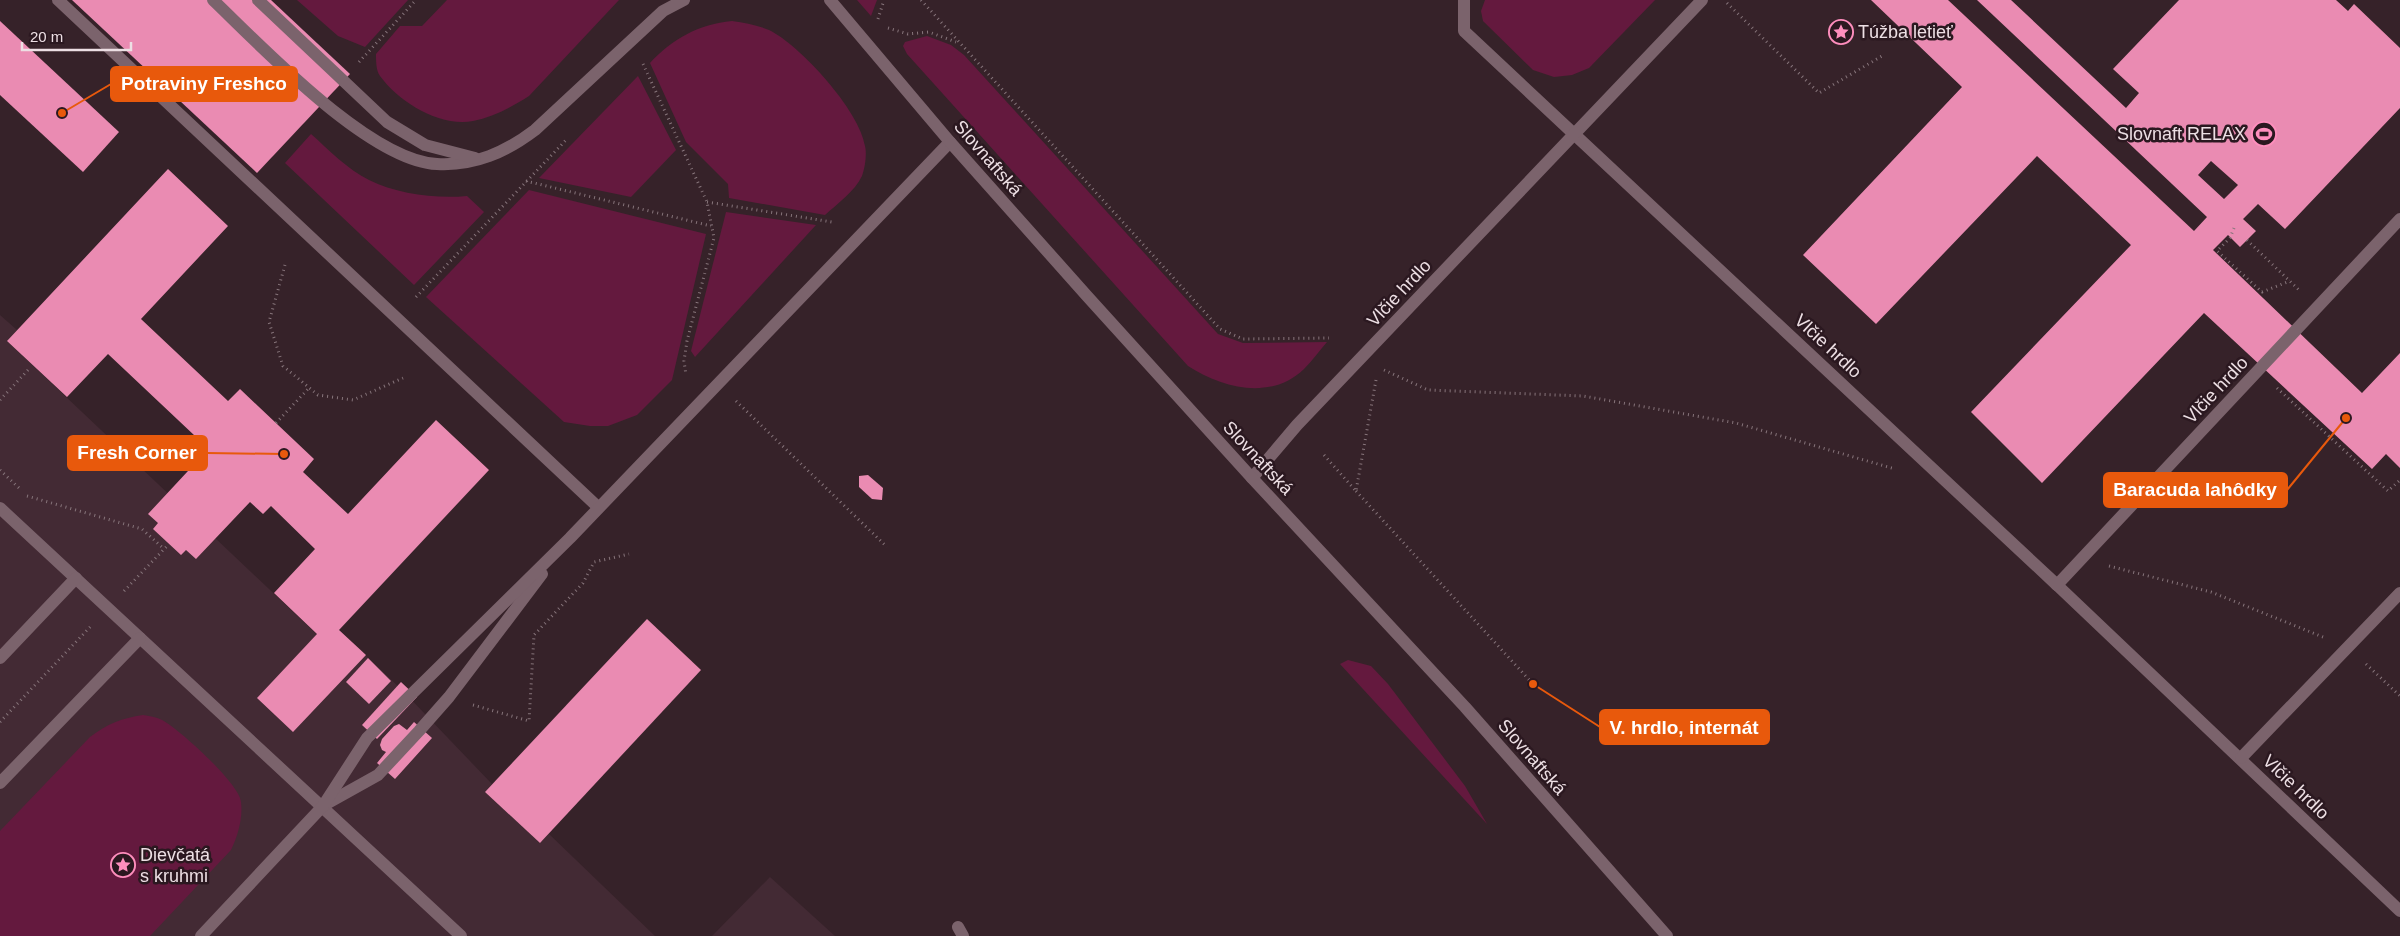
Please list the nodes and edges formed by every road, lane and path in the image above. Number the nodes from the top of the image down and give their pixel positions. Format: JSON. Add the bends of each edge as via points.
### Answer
{"nodes":[{"id":1,"x":58,"y":0,"type":"edge"},
{"id":2,"x":213,"y":0,"type":"edge"},
{"id":3,"x":258,"y":0,"type":"edge"},
{"id":4,"x":416,"y":0,"type":"edge"},
{"id":5,"x":684,"y":0,"type":"edge"},
{"id":6,"x":830,"y":0,"type":"edge"},
{"id":7,"x":884,"y":0,"type":"edge"},
{"id":8,"x":921,"y":0,"type":"edge"},
{"id":9,"x":1464,"y":0,"type":"edge"},
{"id":10,"x":1702,"y":0,"type":"edge"},
{"id":11,"x":1723,"y":0,"type":"edge"},
{"id":12,"x":876,"y":25,"type":"dead end"},
{"id":13,"x":884,"y":27,"type":"dead end"},
{"id":14,"x":959,"y":44,"type":"junction"},
{"id":15,"x":1882,"y":56,"type":"dead end"},
{"id":16,"x":641,"y":60,"type":"dead end"},
{"id":17,"x":356,"y":65,"type":"dead end"},
{"id":18,"x":1574,"y":134,"type":"junction"},
{"id":19,"x":567,"y":139,"type":"dead end"},
{"id":20,"x":950,"y":142,"type":"junction"},
{"id":21,"x":482,"y":160,"type":"junction"},
{"id":22,"x":526,"y":181,"type":"junction"},
{"id":23,"x":707,"y":202,"type":"junction"},
{"id":24,"x":2400,"y":220,"type":"edge"},
{"id":25,"x":832,"y":222,"type":"dead end"},
{"id":26,"x":711,"y":226,"type":"junction"},
{"id":27,"x":2234,"y":228,"type":"dead end"},
{"id":28,"x":2247,"y":240,"type":"dead end"},
{"id":29,"x":285,"y":265,"type":"dead end"},
{"id":30,"x":2290,"y":281,"type":"junction"},
{"id":31,"x":416,"y":296,"type":"dead end"},
{"id":32,"x":2317,"y":308,"type":"junction"},
{"id":33,"x":1329,"y":338,"type":"dead end"},
{"id":34,"x":1378,"y":367,"type":"dead end"},
{"id":35,"x":29,"y":369,"type":"dead end"},
{"id":36,"x":2258,"y":370,"type":"junction"},
{"id":37,"x":686,"y":375,"type":"dead end"},
{"id":38,"x":1377,"y":377,"type":"dead end"},
{"id":39,"x":404,"y":378,"type":"dead end"},
{"id":40,"x":309,"y":388,"type":"junction"},
{"id":41,"x":0,"y":400,"type":"edge"},
{"id":42,"x":736,"y":401,"type":"dead end"},
{"id":43,"x":276,"y":423,"type":"dead end"},
{"id":44,"x":1324,"y":455,"type":"dead end"},
{"id":45,"x":0,"y":470,"type":"edge"},
{"id":46,"x":1901,"y":471,"type":"dead end"},
{"id":47,"x":1252,"y":478,"type":"junction"},
{"id":48,"x":2400,"y":482,"type":"edge"},
{"id":49,"x":1356,"y":491,"type":"junction"},
{"id":50,"x":598,"y":507,"type":"junction"},
{"id":51,"x":0,"y":508,"type":"edge"},
{"id":52,"x":570,"y":538,"type":"junction"},
{"id":53,"x":169,"y":544,"type":"dead end"},
{"id":54,"x":887,"y":547,"type":"dead end"},
{"id":55,"x":164,"y":549,"type":"junction"},
{"id":56,"x":629,"y":554,"type":"dead end"},
{"id":57,"x":2082,"y":559,"type":"junction"},
{"id":58,"x":76,"y":578,"type":"junction"},
{"id":59,"x":2057,"y":586,"type":"junction"},
{"id":60,"x":2400,"y":593,"type":"edge"},
{"id":61,"x":108,"y":608,"type":"junction"},
{"id":62,"x":140,"y":638,"type":"junction"},
{"id":63,"x":2349,"y":648,"type":"junction"},
{"id":64,"x":0,"y":658,"type":"edge"},
{"id":65,"x":1533,"y":684,"type":"dead end"},
{"id":66,"x":2400,"y":696,"type":"edge"},
{"id":67,"x":449,"y":697,"type":"junction"},
{"id":68,"x":0,"y":722,"type":"edge"},
{"id":69,"x":2241,"y":758,"type":"junction"},
{"id":70,"x":0,"y":784,"type":"edge"},
{"id":71,"x":323,"y":806,"type":"junction"},
{"id":72,"x":2400,"y":911,"type":"edge"},
{"id":73,"x":201,"y":936,"type":"edge"},
{"id":74,"x":461,"y":936,"type":"edge"},
{"id":75,"x":1667,"y":936,"type":"edge"}],
"edges":[{"from":1,"to":50,"type":"street"},
{"from":2,"to":21,"type":"street","via":[[341,116],[393,151],[436,164]]},
{"from":3,"to":21,"type":"street","via":[[387,122],[426,145]]},
{"from":4,"to":17,"type":"path"},
{"from":5,"to":21,"type":"street","via":[[663,11],[535,130],[514,146]]},
{"from":6,"to":20,"type":"street","name":"Slovnaftská"},
{"from":7,"to":12,"type":"path"},
{"from":8,"to":14,"type":"path"},
{"from":9,"to":18,"type":"street","via":[[1464,31]]},
{"from":10,"to":18,"type":"street","name":"Vlčie hrdlo"},
{"from":11,"to":15,"type":"path","via":[[1819,93]]},
{"from":13,"to":14,"type":"path","via":[[908,34],[929,32]]},
{"from":14,"to":33,"type":"path","via":[[1220,330],[1243,338]]},
{"from":16,"to":23,"type":"path"},
{"from":18,"to":47,"type":"street","name":"Vlčie hrdlo","via":[[1304,418]]},
{"from":18,"to":59,"type":"street","name":"Vlčie hrdlo"},
{"from":19,"to":22,"type":"path"},
{"from":20,"to":47,"type":"street","name":"Slovnaftská"},
{"from":20,"to":50,"type":"street"},
{"from":22,"to":26,"type":"path"},
{"from":22,"to":31,"type":"path"},
{"from":23,"to":25,"type":"path"},
{"from":23,"to":26,"type":"path"},
{"from":24,"to":32,"type":"street","name":"Vlčie hrdlo"},
{"from":26,"to":37,"type":"path","via":[[714,238],[687,341]]},
{"from":27,"to":30,"type":"path","via":[[2218,251],[2262,292]]},
{"from":28,"to":30,"type":"path"},
{"from":29,"to":40,"type":"path","via":[[269,322],[283,366]]},
{"from":30,"to":32,"type":"path"},
{"from":32,"to":36,"type":"street","name":"Vlčie hrdlo"},
{"from":34,"to":46,"type":"path","via":[[1428,390],[1583,396],[1736,423]]},
{"from":35,"to":41,"type":"path"},
{"from":36,"to":48,"type":"path","via":[[2388,491]]},
{"from":36,"to":57,"type":"street","name":"Vlčie hrdlo"},
{"from":38,"to":49,"type":"path"},
{"from":39,"to":40,"type":"path","via":[[353,400],[318,395]]},
{"from":40,"to":43,"type":"path"},
{"from":42,"to":54,"type":"path"},
{"from":44,"to":49,"type":"path"},
{"from":45,"to":55,"type":"path","via":[[28,497],[142,529]]},
{"from":47,"to":75,"type":"street","name":"Slovnaftská","via":[[1465,707]]},
{"from":49,"to":65,"type":"path"},
{"from":50,"to":52,"type":"street"},
{"from":51,"to":58,"type":"street"},
{"from":52,"to":67,"type":"street"},
{"from":52,"to":71,"type":"street","via":[[367,738]]},
{"from":53,"to":55,"type":"path"},
{"from":55,"to":61,"type":"path"},
{"from":56,"to":67,"type":"path","via":[[594,562],[583,583],[534,636],[529,721]]},
{"from":57,"to":59,"type":"street","name":"Vlčie hrdlo"},
{"from":57,"to":63,"type":"path","via":[[2211,592]]},
{"from":58,"to":61,"type":"street"},
{"from":58,"to":64,"type":"street"},
{"from":59,"to":69,"type":"street","name":"Vlčie hrdlo"},
{"from":60,"to":63,"type":"street"},
{"from":61,"to":62,"type":"street"},
{"from":61,"to":68,"type":"path"},
{"from":62,"to":70,"type":"street"},
{"from":62,"to":71,"type":"street"},
{"from":63,"to":66,"type":"path"},
{"from":63,"to":69,"type":"street"},
{"from":67,"to":71,"type":"street","via":[[378,775]]},
{"from":69,"to":72,"type":"street","name":"Vlčie hrdlo"},
{"from":71,"to":73,"type":"street"},
{"from":71,"to":74,"type":"street"}]}
